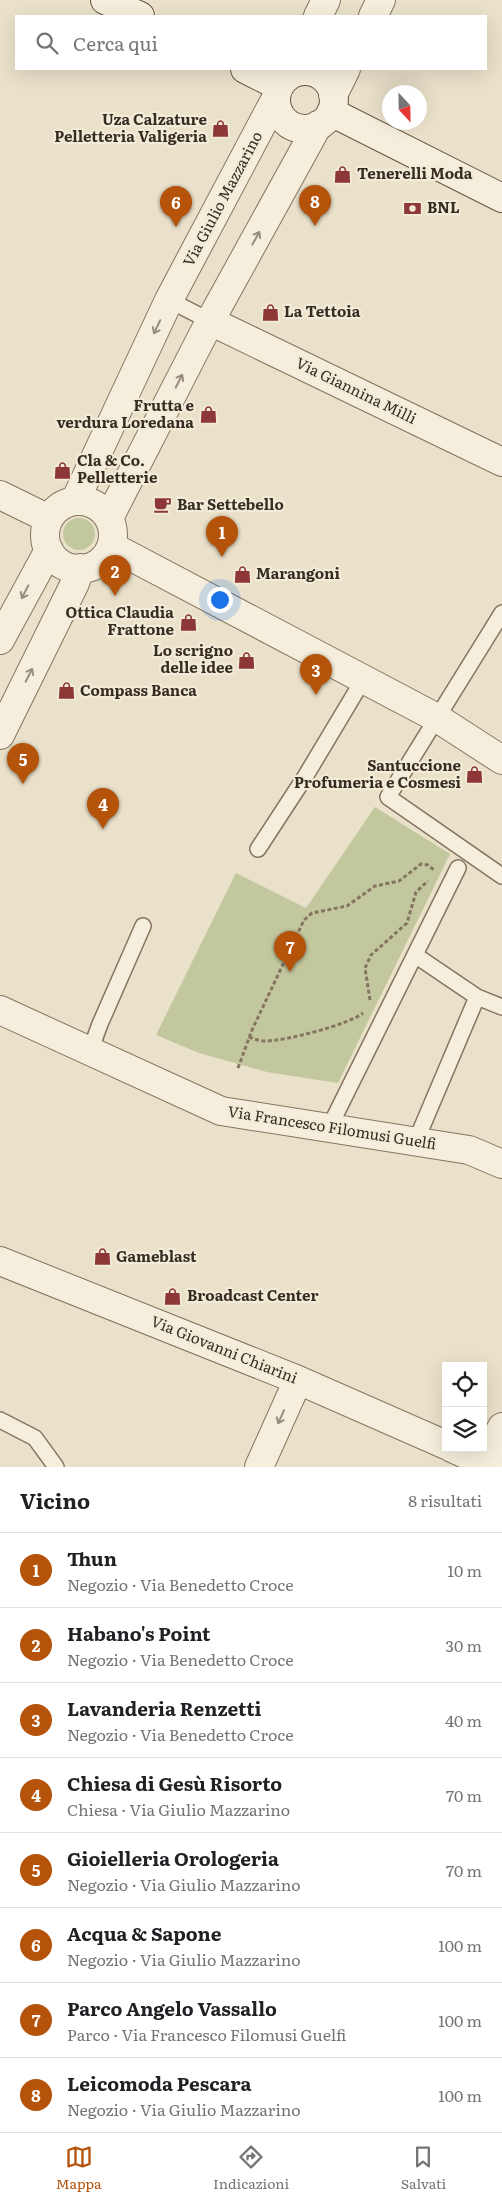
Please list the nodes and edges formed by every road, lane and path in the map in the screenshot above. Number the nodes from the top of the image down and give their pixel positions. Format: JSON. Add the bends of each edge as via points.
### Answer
{"nodes":[{"id":1,"x":326,"y":0,"type":"edge"},
{"id":2,"x":381,"y":0,"type":"edge"},
{"id":3,"x":108,"y":1,"type":"edge"},
{"id":4,"x":138,"y":15,"type":"edge"},
{"id":5,"x":318,"y":15,"type":"edge"},
{"id":6,"x":374,"y":15,"type":"edge"},
{"id":7,"x":248,"y":70,"type":"edge"},
{"id":8,"x":346,"y":70,"type":"edge"},
{"id":9,"x":284,"y":82,"type":"edge"},
{"id":10,"x":327,"y":111,"type":"junction"},
{"id":11,"x":502,"y":198,"type":"edge"},
{"id":12,"x":169,"y":300,"type":"junction"},
{"id":13,"x":210,"y":320,"type":"junction"},
{"id":14,"x":502,"y":462,"type":"edge"},
{"id":15,"x":0,"y":495,"type":"edge"},
{"id":16,"x":75,"y":501,"type":"junction"},
{"id":17,"x":109,"y":518,"type":"junction"},
{"id":18,"x":49,"y":519,"type":"junction"},
{"id":19,"x":111,"y":546,"type":"junction"},
{"id":20,"x":49,"y":550,"type":"junction"},
{"id":21,"x":80,"y":568,"type":"junction"},
{"id":22,"x":502,"y":613,"type":"edge"},
{"id":23,"x":0,"y":640,"type":"edge"},
{"id":24,"x":363,"y":680,"type":"junction"},
{"id":25,"x":4,"y":718,"type":"edge"},
{"id":26,"x":437,"y":718,"type":"junction"},
{"id":27,"x":502,"y":760,"type":"edge"},
{"id":28,"x":258,"y":849,"type":"dead end"},
{"id":29,"x":458,"y":868,"type":"dead end"},
{"id":30,"x":502,"y":876,"type":"edge"},
{"id":31,"x":143,"y":926,"type":"dead end"},
{"id":32,"x":415,"y":955,"type":"junction"},
{"id":33,"x":477,"y":997,"type":"junction"},
{"id":34,"x":502,"y":1007,"type":"edge"},
{"id":35,"x":0,"y":1010,"type":"edge"},
{"id":36,"x":249,"y":1037,"type":"junction"},
{"id":37,"x":90,"y":1052,"type":"junction"},
{"id":38,"x":238,"y":1068,"type":"dead end"},
{"id":39,"x":329,"y":1128,"type":"junction"},
{"id":40,"x":416,"y":1142,"type":"junction"},
{"id":41,"x":502,"y":1164,"type":"edge"},
{"id":42,"x":0,"y":1261,"type":"edge"},
{"id":43,"x":298,"y":1380,"type":"junction"},
{"id":44,"x":0,"y":1420,"type":"edge"},
{"id":45,"x":502,"y":1427,"type":"edge"},
{"id":46,"x":442,"y":1443,"type":"edge"},
{"id":47,"x":460,"y":1452,"type":"edge"},
{"id":48,"x":486,"y":1465,"type":"edge"},
{"id":49,"x":56,"y":1467,"type":"edge"},
{"id":50,"x":259,"y":1467,"type":"edge"}],
"edges":[{"from":1,"to":5,"type":"street"},
{"from":2,"to":6,"type":"street"},
{"from":3,"to":4,"type":"street"},
{"from":7,"to":9,"type":"street"},
{"from":8,"to":10,"type":"street"},
{"from":9,"to":10,"type":"street","via":[[304,71],[320,75],[326,80]]},
{"from":9,"to":10,"type":"street","via":[[278,112],[288,124],[303,129]]},
{"from":9,"to":12,"type":"street","name":"Via Giulio Mazzarino"},
{"from":10,"to":11,"type":"street"},
{"from":13,"to":10,"type":"street","one_way":true},
{"from":12,"to":13,"type":"lane"},
{"from":12,"to":16,"type":"street","name":"Via Giulio Mazzarino","one_way":true},
{"from":13,"to":14,"type":"street","name":"Via Giannina Milli"},
{"from":17,"to":13,"type":"street","one_way":true},
{"from":15,"to":18,"type":"street"},
{"from":16,"to":17,"type":"street","via":[[95,504]]},
{"from":16,"to":18,"type":"street","via":[[58,508]]},
{"from":17,"to":19,"type":"street","via":[[113,537]]},
{"from":18,"to":20,"type":"street","via":[[45,532]]},
{"from":19,"to":21,"type":"street","via":[[99,562]]},
{"from":19,"to":24,"type":"street"},
{"from":20,"to":21,"type":"street","via":[[62,564]]},
{"from":20,"to":23,"type":"street","one_way":true},
{"from":25,"to":21,"type":"street","one_way":true,"via":[[76,583]]},
{"from":22,"to":26,"type":"lane"},
{"from":24,"to":26,"type":"street"},
{"from":24,"to":28,"type":"lane"},
{"from":26,"to":27,"type":"street"},
{"from":26,"to":30,"type":"lane","via":[[388,797]]},
{"from":29,"to":32,"type":"lane"},
{"from":31,"to":37,"type":"lane"},
{"from":32,"to":33,"type":"lane"},
{"from":32,"to":39,"type":"lane"},
{"from":33,"to":34,"type":"lane"},
{"from":33,"to":40,"type":"lane"},
{"from":35,"to":37,"type":"street","name":"Via Francesco Filomusi Guelfi"},
{"from":36,"to":36,"type":"path","via":[[266,1041],[280,1039],[356,1019],[370,1008],[364,968],[379,945],[407,923],[416,892],[434,876],[433,869],[421,864],[399,881],[376,886],[347,906],[312,913],[304,920]]},
{"from":36,"to":38,"type":"path"},
{"from":37,"to":39,"type":"street","name":"Via Francesco Filomusi Guelfi","via":[[221,1111]]},
{"from":39,"to":40,"type":"street","name":"Via Francesco Filomusi Guelfi"},
{"from":40,"to":41,"type":"street","name":"Via Francesco Filomusi Guelfi","via":[[469,1150]]},
{"from":42,"to":43,"type":"street","name":"Via Giovanni Chiarini"},
{"from":43,"to":46,"type":"street","name":"Via Giovanni Chiarini"},
{"from":43,"to":50,"type":"street","one_way":true},
{"from":44,"to":49,"type":"lane","via":[[34,1438]]},
{"from":45,"to":48,"type":"street"},
{"from":47,"to":48,"type":"street"}]}
